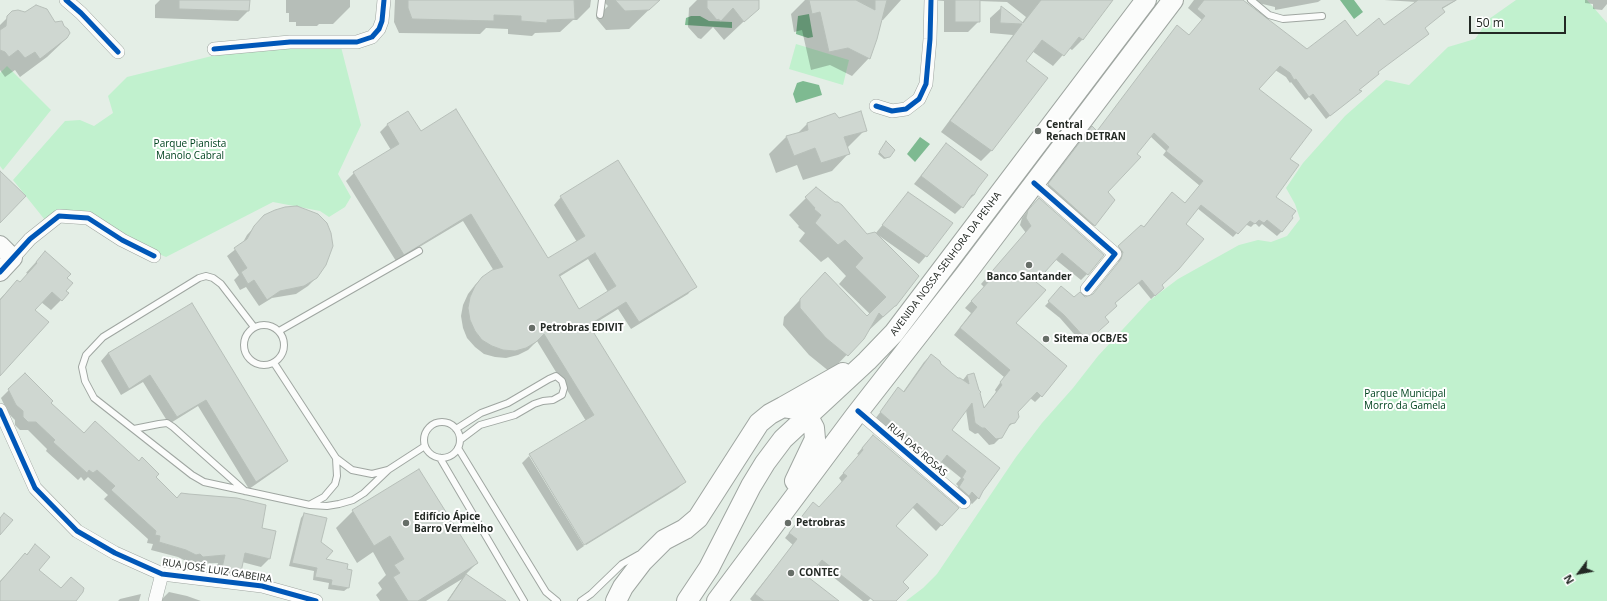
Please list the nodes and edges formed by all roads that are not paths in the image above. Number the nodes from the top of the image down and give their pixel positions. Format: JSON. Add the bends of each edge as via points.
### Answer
{"nodes":[{"id":1,"x":66,"y":0,"type":"edge"},
{"id":2,"x":384,"y":0,"type":"edge"},
{"id":3,"x":602,"y":0,"type":"edge"},
{"id":4,"x":931,"y":0,"type":"edge"},
{"id":5,"x":1146,"y":0,"type":"edge"},
{"id":6,"x":1173,"y":0,"type":"edge"},
{"id":7,"x":1251,"y":0,"type":"edge"},
{"id":8,"x":600,"y":15,"type":"dead end"},
{"id":9,"x":1322,"y":16,"type":"dead end"},
{"id":10,"x":214,"y":49,"type":"dead end"},
{"id":11,"x":118,"y":52,"type":"dead end"},
{"id":12,"x":876,"y":106,"type":"dead end"},
{"id":13,"x":1034,"y":183,"type":"junction"},
{"id":14,"x":0,"y":245,"type":"edge"},
{"id":15,"x":419,"y":251,"type":"dead end"},
{"id":16,"x":154,"y":256,"type":"dead end"},
{"id":17,"x":13,"y":258,"type":"junction"},
{"id":18,"x":0,"y":272,"type":"edge"},
{"id":19,"x":1087,"y":289,"type":"dead end"},
{"id":20,"x":254,"y":327,"type":"junction"},
{"id":21,"x":279,"y":331,"type":"junction"},
{"id":22,"x":866,"y":361,"type":"junction"},
{"id":23,"x":274,"y":363,"type":"junction"},
{"id":24,"x":783,"y":407,"type":"junction"},
{"id":25,"x":0,"y":410,"type":"edge"},
{"id":26,"x":858,"y":411,"type":"junction"},
{"id":27,"x":807,"y":416,"type":"junction"},
{"id":28,"x":134,"y":429,"type":"junction"},
{"id":29,"x":456,"y":429,"type":"junction"},
{"id":30,"x":460,"y":440,"type":"junction"},
{"id":31,"x":425,"y":446,"type":"junction"},
{"id":32,"x":458,"y":448,"type":"junction"},
{"id":33,"x":336,"y":458,"type":"junction"},
{"id":34,"x":440,"y":458,"type":"junction"},
{"id":35,"x":388,"y":470,"type":"junction"},
{"id":36,"x":246,"y":492,"type":"junction"},
{"id":37,"x":964,"y":502,"type":"dead end"},
{"id":38,"x":310,"y":504,"type":"junction"},
{"id":39,"x":772,"y":526,"type":"junction"},
{"id":40,"x":664,"y":540,"type":"junction"},
{"id":41,"x":162,"y":574,"type":"junction"},
{"id":42,"x":155,"y":601,"type":"edge"},
{"id":43,"x":316,"y":601,"type":"edge"},
{"id":44,"x":524,"y":601,"type":"edge"},
{"id":45,"x":557,"y":601,"type":"edge"},
{"id":46,"x":580,"y":601,"type":"edge"},
{"id":47,"x":616,"y":601,"type":"edge"},
{"id":48,"x":688,"y":601,"type":"edge"},
{"id":49,"x":717,"y":601,"type":"edge"}],
"edges":[{"from":1,"to":11,"type":"street"},
{"from":2,"to":10,"type":"street","via":[[379,30],[372,37],[357,42],[290,42]]},
{"from":3,"to":8,"type":"lane"},
{"from":4,"to":12,"type":"street","via":[[926,84],[919,99],[906,110],[892,111]]},
{"from":5,"to":22,"type":"main road","name":"AVENIDA NOSSA SENHORA DA PENHA","via":[[894,333]]},
{"from":6,"to":13,"type":"main road","name":"AVENIDA NOSSA SENHORA DA PENHA"},
{"from":7,"to":9,"type":"lane","via":[[1270,15],[1283,19]]},
{"from":13,"to":19,"type":"street","via":[[1115,254]]},
{"from":13,"to":26,"type":"main road","name":"AVENIDA NOSSA SENHORA DA PENHA"},
{"from":14,"to":17,"type":"street"},
{"from":15,"to":21,"type":"lane"},
{"from":16,"to":17,"type":"street","via":[[122,240],[88,218],[59,216],[30,239]]},
{"from":17,"to":18,"type":"street"},
{"from":20,"to":21,"type":"lane","via":[[267,325]]},
{"from":20,"to":23,"type":"lane","via":[[244,339],[246,355],[258,365]]},
{"from":20,"to":28,"type":"lane","via":[[221,284],[206,276],[103,337],[86,355],[82,367],[85,380],[94,398]]},
{"from":21,"to":23,"type":"lane","via":[[284,349]]},
{"from":22,"to":24,"type":"main road"},
{"from":22,"to":27,"type":"main road","name":"AVENIDA NOSSA SENHORA DA PENHA"},
{"from":23,"to":33,"type":"lane"},
{"from":24,"to":27,"type":"main road","via":[[797,409]]},
{"from":24,"to":40,"type":"main road","via":[[759,424],[698,518],[685,529]]},
{"from":25,"to":41,"type":"street","name":"RUA JOSÉ LUIZ GABEIRA","via":[[35,488],[78,531],[115,553]]},
{"from":26,"to":37,"type":"street","name":"RUA DAS ROSAS"},
{"from":26,"to":39,"type":"main road","name":"AVENIDA NOSSA SENHORA DA PENHA"},
{"from":27,"to":39,"type":"main road","via":[[814,428],[815,439]]},
{"from":27,"to":48,"type":"main road","name":"AVENIDA NOSSA SENHORA DA PENHA","via":[[783,440],[765,464],[709,568]]},
{"from":28,"to":36,"type":"lane","via":[[204,482]]},
{"from":28,"to":36,"type":"lane","via":[[159,424],[173,427]]},
{"from":29,"to":30,"type":"lane"},
{"from":29,"to":30,"type":"lane","via":[[482,413],[508,403],[549,378],[556,376],[562,381],[562,394],[552,400],[534,404],[515,415],[480,425]]},
{"from":29,"to":31,"type":"lane","via":[[447,422],[431,424],[426,430]]},
{"from":30,"to":32,"type":"lane"},
{"from":31,"to":34,"type":"lane","via":[[428,452]]},
{"from":31,"to":35,"type":"lane"},
{"from":32,"to":34,"type":"lane","via":[[454,454]]},
{"from":32,"to":45,"type":"lane","via":[[546,592]]},
{"from":33,"to":35,"type":"lane","via":[[352,470],[361,473],[372,474]]},
{"from":33,"to":38,"type":"lane","via":[[335,484],[324,497]]},
{"from":34,"to":44,"type":"lane"},
{"from":35,"to":38,"type":"lane","via":[[353,500],[327,506]]},
{"from":36,"to":38,"type":"lane"},
{"from":39,"to":49,"type":"main road","name":"AVENIDA NOSSA SENHORA DA PENHA"},
{"from":40,"to":46,"type":"lane","via":[[622,564],[591,594]]},
{"from":40,"to":47,"type":"main road","via":[[642,562]]},
{"from":41,"to":42,"type":"street"},
{"from":41,"to":43,"type":"street","name":"RUA JOSÉ LUIZ GABEIRA","via":[[262,586]]}]}
